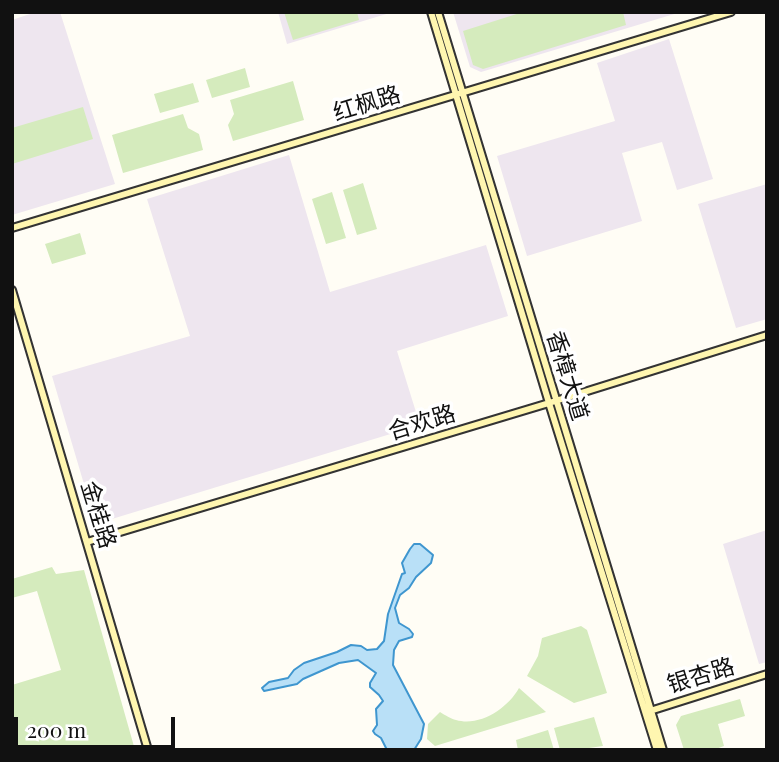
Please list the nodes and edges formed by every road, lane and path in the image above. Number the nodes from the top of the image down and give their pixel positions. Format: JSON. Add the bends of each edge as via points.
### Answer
{"nodes":[{"id":1,"x":431,"y":12,"type":"edge"},
{"id":2,"x":438,"y":12,"type":"edge"},
{"id":3,"x":731,"y":12,"type":"edge"},
{"id":4,"x":459,"y":94,"type":"junction"},
{"id":5,"x":12,"y":228,"type":"edge"},
{"id":6,"x":12,"y":290,"type":"edge"},
{"id":7,"x":767,"y":335,"type":"edge"},
{"id":8,"x":553,"y":402,"type":"junction"},
{"id":9,"x":87,"y":542,"type":"junction"},
{"id":10,"x":767,"y":674,"type":"edge"},
{"id":11,"x":648,"y":711,"type":"junction"},
{"id":12,"x":148,"y":750,"type":"edge"},
{"id":13,"x":657,"y":750,"type":"edge"},
{"id":14,"x":663,"y":750,"type":"edge"}],
"edges":[{"from":1,"to":4,"type":"street","name":"香樟大道"},
{"from":2,"to":4,"type":"street","name":"香樟大道"},
{"from":3,"to":4,"type":"street","name":"红枫路"},
{"from":4,"to":5,"type":"street","name":"红枫路"},
{"from":4,"to":8,"type":"street","name":"香樟大道"},
{"from":6,"to":9,"type":"street","name":"金桂路"},
{"from":7,"to":8,"type":"street","name":"合欢路"},
{"from":8,"to":9,"type":"street","name":"合欢路"},
{"from":8,"to":11,"type":"street","name":"香樟大道"},
{"from":9,"to":12,"type":"street","name":"金桂路"},
{"from":10,"to":11,"type":"street","name":"银杏路"},
{"from":11,"to":13,"type":"street","name":"香樟大道"},
{"from":11,"to":14,"type":"street","name":"香樟大道"}]}
